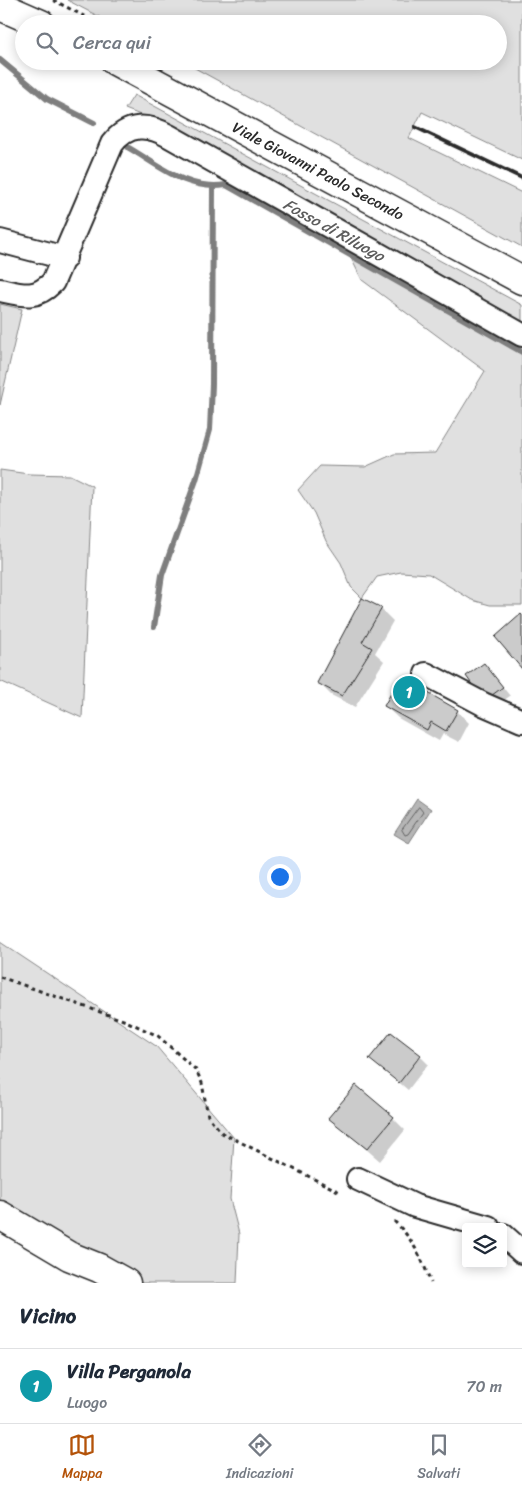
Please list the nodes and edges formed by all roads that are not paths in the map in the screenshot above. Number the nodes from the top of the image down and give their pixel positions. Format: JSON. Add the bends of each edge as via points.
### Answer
{"nodes":[{"id":1,"x":0,"y":6,"type":"edge"},
{"id":2,"x":20,"y":15,"type":"edge"},
{"id":3,"x":132,"y":70,"type":"edge"},
{"id":4,"x":0,"y":241,"type":"edge"},
{"id":5,"x":65,"y":258,"type":"junction"},
{"id":6,"x":522,"y":280,"type":"edge"},
{"id":7,"x":0,"y":290,"type":"edge"},
{"id":8,"x":522,"y":335,"type":"edge"},
{"id":9,"x":426,"y":674,"type":"dead end"},
{"id":10,"x":522,"y":721,"type":"edge"},
{"id":11,"x":353,"y":1188,"type":"road end"},
{"id":12,"x":0,"y":1215,"type":"edge"},
{"id":13,"x":474,"y":1223,"type":"edge"},
{"id":14,"x":507,"y":1239,"type":"edge"},
{"id":15,"x":522,"y":1252,"type":"edge"},
{"id":16,"x":69,"y":1256,"type":"junction"},
{"id":17,"x":95,"y":1282,"type":"edge"},
{"id":18,"x":126,"y":1283,"type":"edge"}],
"edges":[{"from":1,"to":2,"type":"main road"},
{"from":3,"to":6,"type":"main road","name":"Viale Giovanni Paolo Secondo"},
{"from":4,"to":5,"type":"street"},
{"from":5,"to":7,"type":"street","via":[[53,282],[44,291],[30,296]]},
{"from":5,"to":8,"type":"street","via":[[112,144],[124,131],[143,126],[160,131]]},
{"from":9,"to":10,"type":"street"},
{"from":11,"to":13,"type":"street"},
{"from":12,"to":16,"type":"main road"},
{"from":14,"to":15,"type":"street"},
{"from":16,"to":17,"type":"main road"},
{"from":16,"to":18,"type":"main road"}]}
